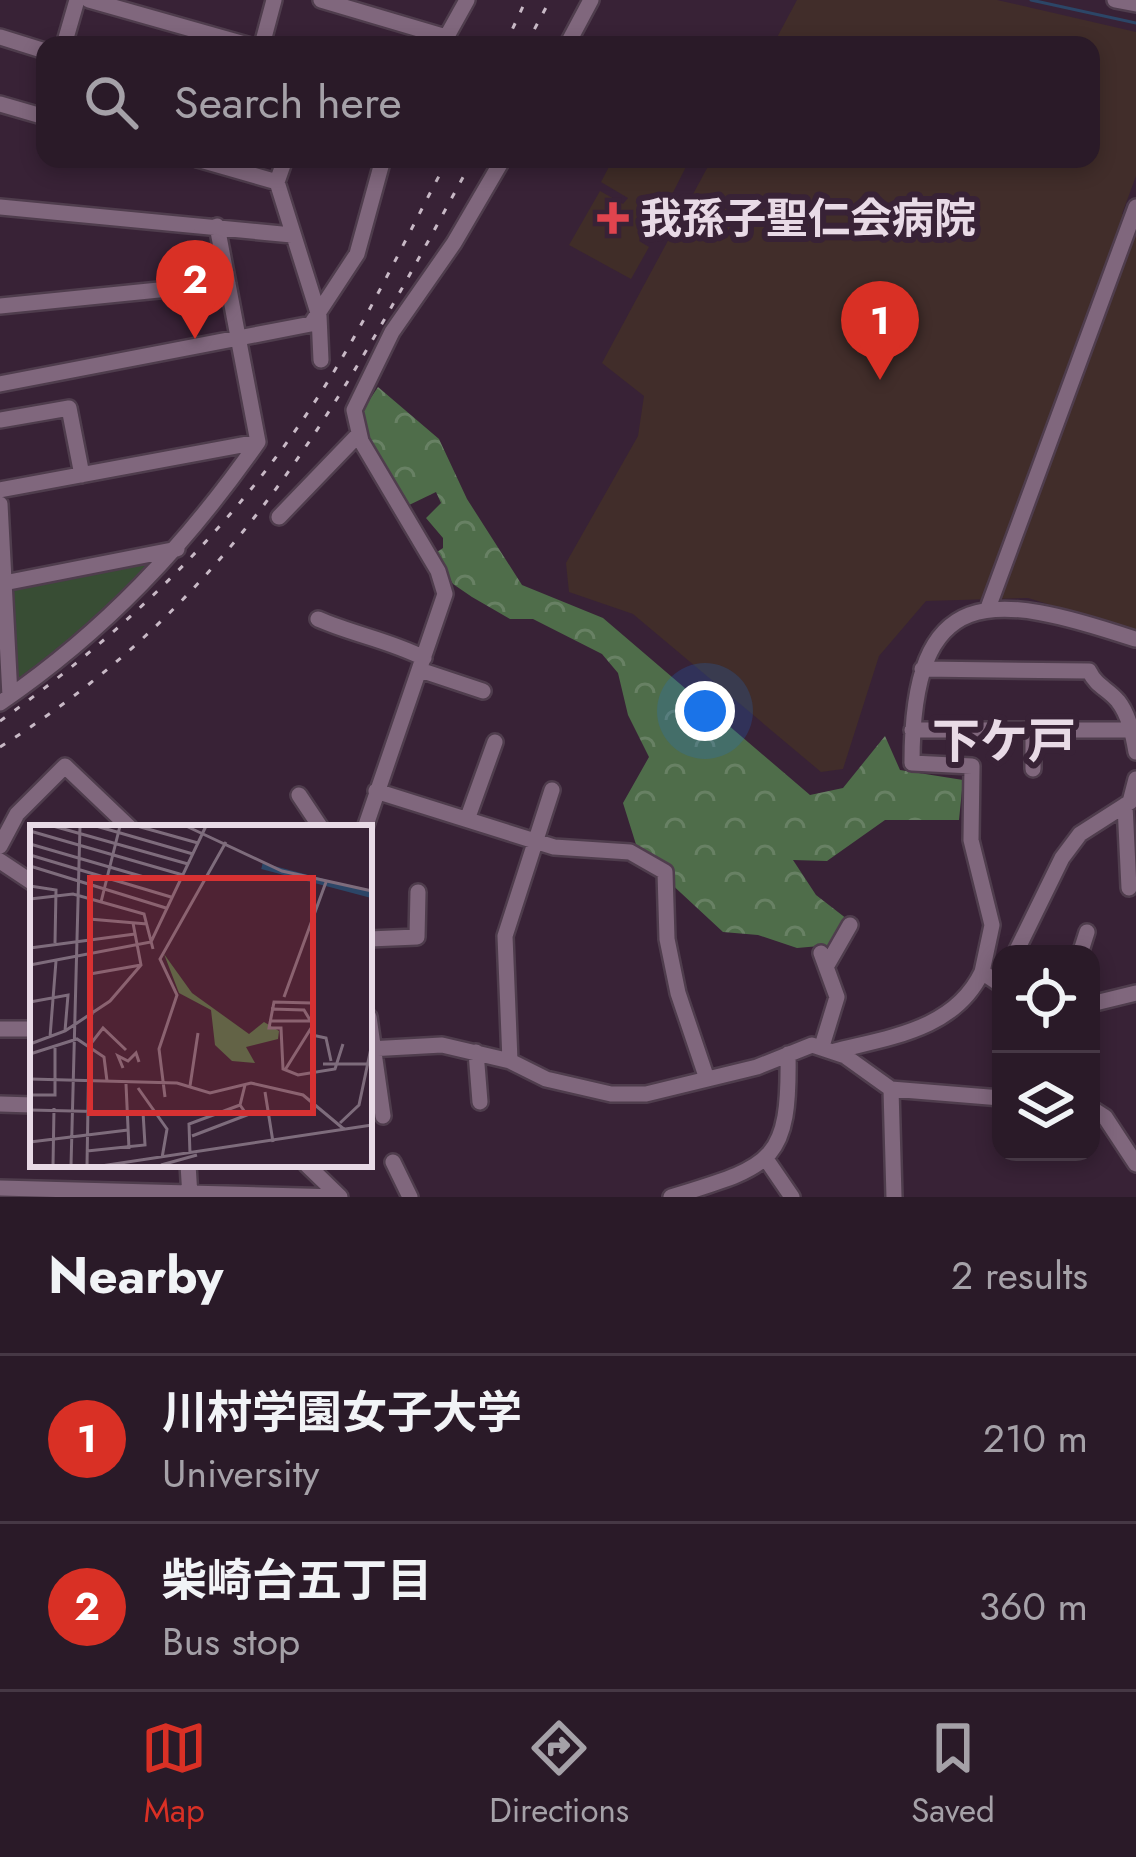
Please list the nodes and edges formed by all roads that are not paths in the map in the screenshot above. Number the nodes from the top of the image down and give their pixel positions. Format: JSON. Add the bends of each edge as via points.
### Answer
{"nodes":[{"id":1,"x":76,"y":0,"type":"edge"},
{"id":2,"x":89,"y":0,"type":"edge"},
{"id":3,"x":274,"y":0,"type":"edge"},
{"id":4,"x":321,"y":0,"type":"edge"},
{"id":5,"x":467,"y":0,"type":"edge"},
{"id":6,"x":591,"y":0,"type":"edge"},
{"id":7,"x":1115,"y":0,"type":"edge"},
{"id":8,"x":1136,"y":4,"type":"edge"},
{"id":9,"x":66,"y":36,"type":"edge"},
{"id":10,"x":216,"y":36,"type":"edge"},
{"id":11,"x":264,"y":36,"type":"edge"},
{"id":12,"x":429,"y":36,"type":"edge"},
{"id":13,"x":447,"y":36,"type":"edge"},
{"id":14,"x":572,"y":36,"type":"edge"},
{"id":15,"x":0,"y":38,"type":"edge"},
{"id":16,"x":36,"y":48,"type":"edge"},
{"id":17,"x":0,"y":104,"type":"edge"},
{"id":18,"x":36,"y":114,"type":"edge"},
{"id":19,"x":241,"y":168,"type":"edge"},
{"id":20,"x":282,"y":168,"type":"edge"},
{"id":21,"x":381,"y":168,"type":"edge"},
{"id":22,"x":498,"y":168,"type":"edge"},
{"id":23,"x":277,"y":182,"type":"junction"},
{"id":24,"x":0,"y":207,"type":"edge"},
{"id":25,"x":1136,"y":207,"type":"edge"},
{"id":26,"x":217,"y":226,"type":"junction"},
{"id":27,"x":292,"y":235,"type":"junction"},
{"id":28,"x":228,"y":283,"type":"junction"},
{"id":29,"x":0,"y":306,"type":"edge"},
{"id":30,"x":319,"y":316,"type":"junction"},
{"id":31,"x":238,"y":338,"type":"junction"},
{"id":32,"x":321,"y":360,"type":"dead end"},
{"id":33,"x":0,"y":384,"type":"edge"},
{"id":34,"x":0,"y":420,"type":"edge"},
{"id":35,"x":358,"y":435,"type":"junction"},
{"id":36,"x":258,"y":442,"type":"junction"},
{"id":37,"x":82,"y":475,"type":"junction"},
{"id":38,"x":0,"y":490,"type":"edge"},
{"id":39,"x":0,"y":504,"type":"edge"},
{"id":40,"x":279,"y":518,"type":"dead end"},
{"id":41,"x":178,"y":549,"type":"junction"},
{"id":42,"x":4,"y":583,"type":"junction"},
{"id":43,"x":988,"y":608,"type":"junction"},
{"id":44,"x":318,"y":619,"type":"dead end"},
{"id":45,"x":1135,"y":639,"type":"edge"},
{"id":46,"x":422,"y":664,"type":"junction"},
{"id":47,"x":922,"y":669,"type":"junction"},
{"id":48,"x":483,"y":691,"type":"dead end"},
{"id":49,"x":5,"y":700,"type":"edge"},
{"id":50,"x":912,"y":730,"type":"junction"},
{"id":51,"x":1132,"y":730,"type":"junction"},
{"id":52,"x":1033,"y":731,"type":"junction"},
{"id":53,"x":495,"y":742,"type":"dead end"},
{"id":54,"x":1136,"y":752,"type":"edge"},
{"id":55,"x":1033,"y":769,"type":"dead end"},
{"id":56,"x":1136,"y":779,"type":"edge"},
{"id":57,"x":552,"y":790,"type":"dead end"},
{"id":58,"x":376,"y":791,"type":"junction"},
{"id":59,"x":299,"y":795,"type":"dead end"},
{"id":60,"x":1130,"y":803,"type":"edge"},
{"id":61,"x":468,"y":817,"type":"junction"},
{"id":62,"x":127,"y":825,"type":"edge"},
{"id":63,"x":319,"y":825,"type":"edge"},
{"id":64,"x":366,"y":825,"type":"edge"},
{"id":65,"x":533,"y":841,"type":"junction"},
{"id":66,"x":0,"y":846,"type":"edge"},
{"id":67,"x":0,"y":861,"type":"edge"},
{"id":68,"x":30,"y":881,"type":"edge"},
{"id":69,"x":1129,"y":888,"type":"dead end"},
{"id":70,"x":418,"y":892,"type":"dead end"},
{"id":71,"x":850,"y":925,"type":"dead end"},
{"id":72,"x":1087,"y":932,"type":"dead end"},
{"id":73,"x":372,"y":939,"type":"edge"},
{"id":74,"x":993,"y":945,"type":"edge"},
{"id":75,"x":1019,"y":945,"type":"edge"},
{"id":76,"x":1083,"y":945,"type":"edge"},
{"id":77,"x":992,"y":978,"type":"edge"},
{"id":78,"x":1136,"y":993,"type":"edge"},
{"id":79,"x":1100,"y":1002,"type":"edge"},
{"id":80,"x":372,"y":1048,"type":"edge"},
{"id":81,"x":829,"y":1049,"type":"junction"},
{"id":82,"x":476,"y":1052,"type":"junction"},
{"id":83,"x":372,"y":1054,"type":"edge"},
{"id":84,"x":788,"y":1054,"type":"junction"},
{"id":85,"x":510,"y":1061,"type":"junction"},
{"id":86,"x":707,"y":1079,"type":"junction"},
{"id":87,"x":891,"y":1089,"type":"junction"},
{"id":88,"x":992,"y":1097,"type":"edge"},
{"id":89,"x":480,"y":1102,"type":"dead end"},
{"id":90,"x":0,"y":1104,"type":"edge"},
{"id":91,"x":30,"y":1105,"type":"edge"},
{"id":92,"x":1100,"y":1114,"type":"edge"},
{"id":93,"x":383,"y":1116,"type":"dead end"},
{"id":94,"x":1133,"y":1153,"type":"edge"},
{"id":95,"x":766,"y":1159,"type":"junction"},
{"id":96,"x":393,"y":1162,"type":"dead end"},
{"id":97,"x":309,"y":1167,"type":"edge"},
{"id":98,"x":0,"y":1189,"type":"edge"},
{"id":99,"x":190,"y":1195,"type":"edge"},
{"id":100,"x":271,"y":1196,"type":"edge"},
{"id":101,"x":340,"y":1197,"type":"edge"},
{"id":102,"x":410,"y":1197,"type":"edge"},
{"id":103,"x":671,"y":1197,"type":"edge"},
{"id":104,"x":792,"y":1197,"type":"edge"},
{"id":105,"x":894,"y":1197,"type":"edge"}],
"edges":[{"from":1,"to":9,"type":"street"},
{"from":2,"to":10,"type":"street"},
{"from":3,"to":11,"type":"street"},
{"from":4,"to":12,"type":"street"},
{"from":5,"to":13,"type":"street"},
{"from":6,"to":14,"type":"street"},
{"from":7,"to":8,"type":"street"},
{"from":15,"to":16,"type":"street"},
{"from":17,"to":18,"type":"street"},
{"from":19,"to":23,"type":"street"},
{"from":20,"to":23,"type":"street"},
{"from":21,"to":30,"type":"street","via":[[357,254]]},
{"from":22,"to":35,"type":"street","via":[[392,332],[354,410]]},
{"from":23,"to":27,"type":"street"},
{"from":24,"to":26,"type":"street"},
{"from":25,"to":43,"type":"street"},
{"from":26,"to":27,"type":"street"},
{"from":26,"to":28,"type":"street"},
{"from":27,"to":30,"type":"street"},
{"from":28,"to":29,"type":"street"},
{"from":28,"to":31,"type":"street"},
{"from":30,"to":31,"type":"street"},
{"from":30,"to":32,"type":"street"},
{"from":31,"to":33,"type":"street"},
{"from":31,"to":36,"type":"street"},
{"from":34,"to":37,"type":"street","via":[[70,408]]},
{"from":35,"to":40,"type":"street"},
{"from":35,"to":46,"type":"street","via":[[442,584],[442,609]]},
{"from":36,"to":37,"type":"street"},
{"from":36,"to":41,"type":"street"},
{"from":37,"to":38,"type":"street"},
{"from":39,"to":42,"type":"street"},
{"from":41,"to":42,"type":"street"},
{"from":41,"to":49,"type":"street","via":[[100,629]]},
{"from":42,"to":49,"type":"street"},
{"from":43,"to":45,"type":"street","via":[[1057,613]]},
{"from":43,"to":47,"type":"street","via":[[938,633]]},
{"from":44,"to":46,"type":"street","via":[[359,637],[380,636]]},
{"from":46,"to":48,"type":"street"},
{"from":46,"to":58,"type":"street"},
{"from":47,"to":50,"type":"street"},
{"from":47,"to":51,"type":"street","via":[[1089,670]]},
{"from":50,"to":52,"type":"street"},
{"from":50,"to":74,"type":"street","via":[[912,763],[972,766],[970,840]]},
{"from":51,"to":52,"type":"street"},
{"from":51,"to":54,"type":"street"},
{"from":52,"to":55,"type":"street"},
{"from":53,"to":61,"type":"street"},
{"from":56,"to":60,"type":"street"},
{"from":57,"to":65,"type":"street"},
{"from":58,"to":61,"type":"street"},
{"from":58,"to":64,"type":"street"},
{"from":59,"to":63,"type":"street"},
{"from":60,"to":69,"type":"street"},
{"from":60,"to":75,"type":"street","via":[[1080,834],[1062,857]]},
{"from":61,"to":65,"type":"street"},
{"from":62,"to":66,"type":"street","via":[[65,766],[17,814]]},
{"from":65,"to":85,"type":"street","via":[[505,936]]},
{"from":65,"to":86,"type":"street","via":[[630,852],[665,872],[678,993]]},
{"from":67,"to":68,"type":"street"},
{"from":70,"to":73,"type":"street","via":[[417,937]]},
{"from":71,"to":81,"type":"street","via":[[824,960],[837,997]]},
{"from":72,"to":76,"type":"street"},
{"from":77,"to":81,"type":"street","via":[[934,1023]]},
{"from":78,"to":79,"type":"street"},
{"from":80,"to":82,"type":"street"},
{"from":81,"to":84,"type":"street"},
{"from":81,"to":87,"type":"street"},
{"from":82,"to":85,"type":"street"},
{"from":82,"to":89,"type":"street"},
{"from":83,"to":93,"type":"street"},
{"from":84,"to":86,"type":"street"},
{"from":84,"to":95,"type":"street","via":[[789,1113]]},
{"from":85,"to":86,"type":"street","via":[[611,1094]]},
{"from":87,"to":88,"type":"street"},
{"from":87,"to":105,"type":"street"},
{"from":90,"to":91,"type":"street"},
{"from":92,"to":94,"type":"street"},
{"from":95,"to":103,"type":"street"},
{"from":95,"to":104,"type":"street"},
{"from":96,"to":102,"type":"street"},
{"from":97,"to":101,"type":"street"},
{"from":98,"to":99,"type":"street"},
{"from":99,"to":100,"type":"street"},
{"from":100,"to":101,"type":"street"}]}
